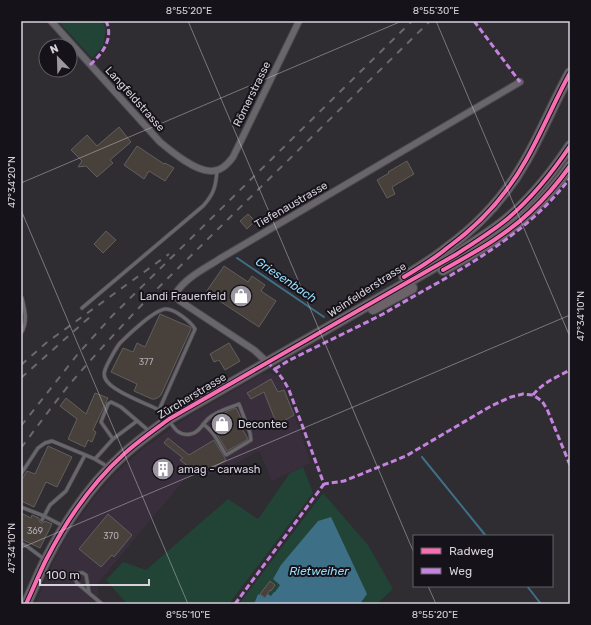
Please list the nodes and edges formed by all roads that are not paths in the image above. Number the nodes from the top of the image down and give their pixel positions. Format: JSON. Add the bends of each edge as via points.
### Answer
{"nodes":[{"id":1,"x":51,"y":21,"type":"edge"},
{"id":2,"x":299,"y":21,"type":"edge"},
{"id":3,"x":570,"y":73,"type":"edge"},
{"id":4,"x":520,"y":82,"type":"dead end"},
{"id":5,"x":570,"y":146,"type":"edge"},
{"id":6,"x":570,"y":166,"type":"edge"},
{"id":7,"x":217,"y":170,"type":"junction"},
{"id":8,"x":21,"y":297,"type":"edge"},
{"id":9,"x":82,"y":308,"type":"dead end"},
{"id":10,"x":325,"y":329,"type":"junction"},
{"id":11,"x":21,"y":334,"type":"edge"},
{"id":12,"x":267,"y":362,"type":"junction"},
{"id":13,"x":159,"y":410,"type":"junction"},
{"id":14,"x":169,"y":419,"type":"junction"},
{"id":15,"x":137,"y":421,"type":"junction"},
{"id":16,"x":203,"y":424,"type":"junction"},
{"id":17,"x":151,"y":432,"type":"junction"},
{"id":18,"x":113,"y":439,"type":"junction"},
{"id":19,"x":85,"y":455,"type":"junction"},
{"id":20,"x":95,"y":459,"type":"junction"},
{"id":21,"x":110,"y":468,"type":"junction"},
{"id":22,"x":21,"y":474,"type":"edge"},
{"id":23,"x":21,"y":507,"type":"edge"},
{"id":24,"x":43,"y":518,"type":"junction"},
{"id":25,"x":64,"y":527,"type":"junction"},
{"id":26,"x":22,"y":542,"type":"edge"},
{"id":27,"x":36,"y":546,"type":"dead end"},
{"id":28,"x":34,"y":551,"type":"junction"},
{"id":29,"x":46,"y":560,"type":"junction"},
{"id":30,"x":89,"y":592,"type":"junction"},
{"id":31,"x":21,"y":602,"type":"edge"},
{"id":32,"x":26,"y":604,"type":"edge"},
{"id":33,"x":102,"y":604,"type":"edge"}],
"edges":[{"from":1,"to":7,"type":"street","name":"Langfeldstrasse","via":[[160,142],[198,168]]},
{"from":2,"to":7,"type":"street","name":"Römerstrasse","via":[[233,157],[223,168]]},
{"from":3,"to":10,"type":"main road","name":"Weinfelderstrasse","via":[[525,161],[508,188],[488,212],[448,248],[365,300]]},
{"from":4,"to":12,"type":"street","name":"Tiefenaustrasse","via":[[221,258],[179,288],[176,293],[180,301],[254,350]]},
{"from":5,"to":10,"type":"main road","via":[[544,182],[506,220],[455,255]]},
{"from":6,"to":10,"type":"main road","name":"Weinfelderstrasse","via":[[529,213],[504,233],[389,301]]},
{"from":7,"to":9,"type":"lane","via":[[213,192],[203,206]]},
{"from":8,"to":11,"type":"lane","via":[[26,312]]},
{"from":10,"to":12,"type":"main road","name":"Zürcherstrasse"},
{"from":12,"to":14,"type":"main road","name":"Zürcherstrasse"},
{"from":13,"to":13,"type":"lane","via":[[108,384],[104,378],[104,371],[120,344],[158,310],[166,309],[177,313],[195,329]]},
{"from":13,"to":14,"type":"lane"},
{"from":14,"to":16,"type":"lane","via":[[180,434],[185,435],[194,434]]},
{"from":14,"to":17,"type":"main road","name":"Zürcherstrasse"},
{"from":15,"to":17,"type":"lane"},
{"from":15,"to":18,"type":"lane"},
{"from":15,"to":18,"type":"lane","via":[[121,407],[111,402],[108,404],[100,422]]},
{"from":16,"to":16,"type":"lane","via":[[212,415],[239,404],[251,440],[226,455],[212,432]]},
{"from":17,"to":21,"type":"main road","name":"Zürcherstrasse"},
{"from":18,"to":20,"type":"lane"},
{"from":19,"to":20,"type":"lane"},
{"from":19,"to":22,"type":"lane","via":[[52,441],[45,442]]},
{"from":19,"to":24,"type":"lane","via":[[66,491],[50,505]]},
{"from":20,"to":21,"type":"lane"},
{"from":21,"to":25,"type":"main road","name":"Zürcherstrasse","via":[[84,498]]},
{"from":23,"to":24,"type":"lane"},
{"from":24,"to":25,"type":"lane"},
{"from":25,"to":29,"type":"main road","name":"Zürcherstrasse"},
{"from":26,"to":28,"type":"lane"},
{"from":27,"to":28,"type":"lane"},
{"from":28,"to":29,"type":"lane"},
{"from":29,"to":32,"type":"main road","name":"Zürcherstrasse"},
{"from":30,"to":30,"type":"lane","via":[[86,575],[77,574],[75,581]]},
{"from":30,"to":33,"type":"lane"},
{"from":31,"to":32,"type":"lane"}]}
